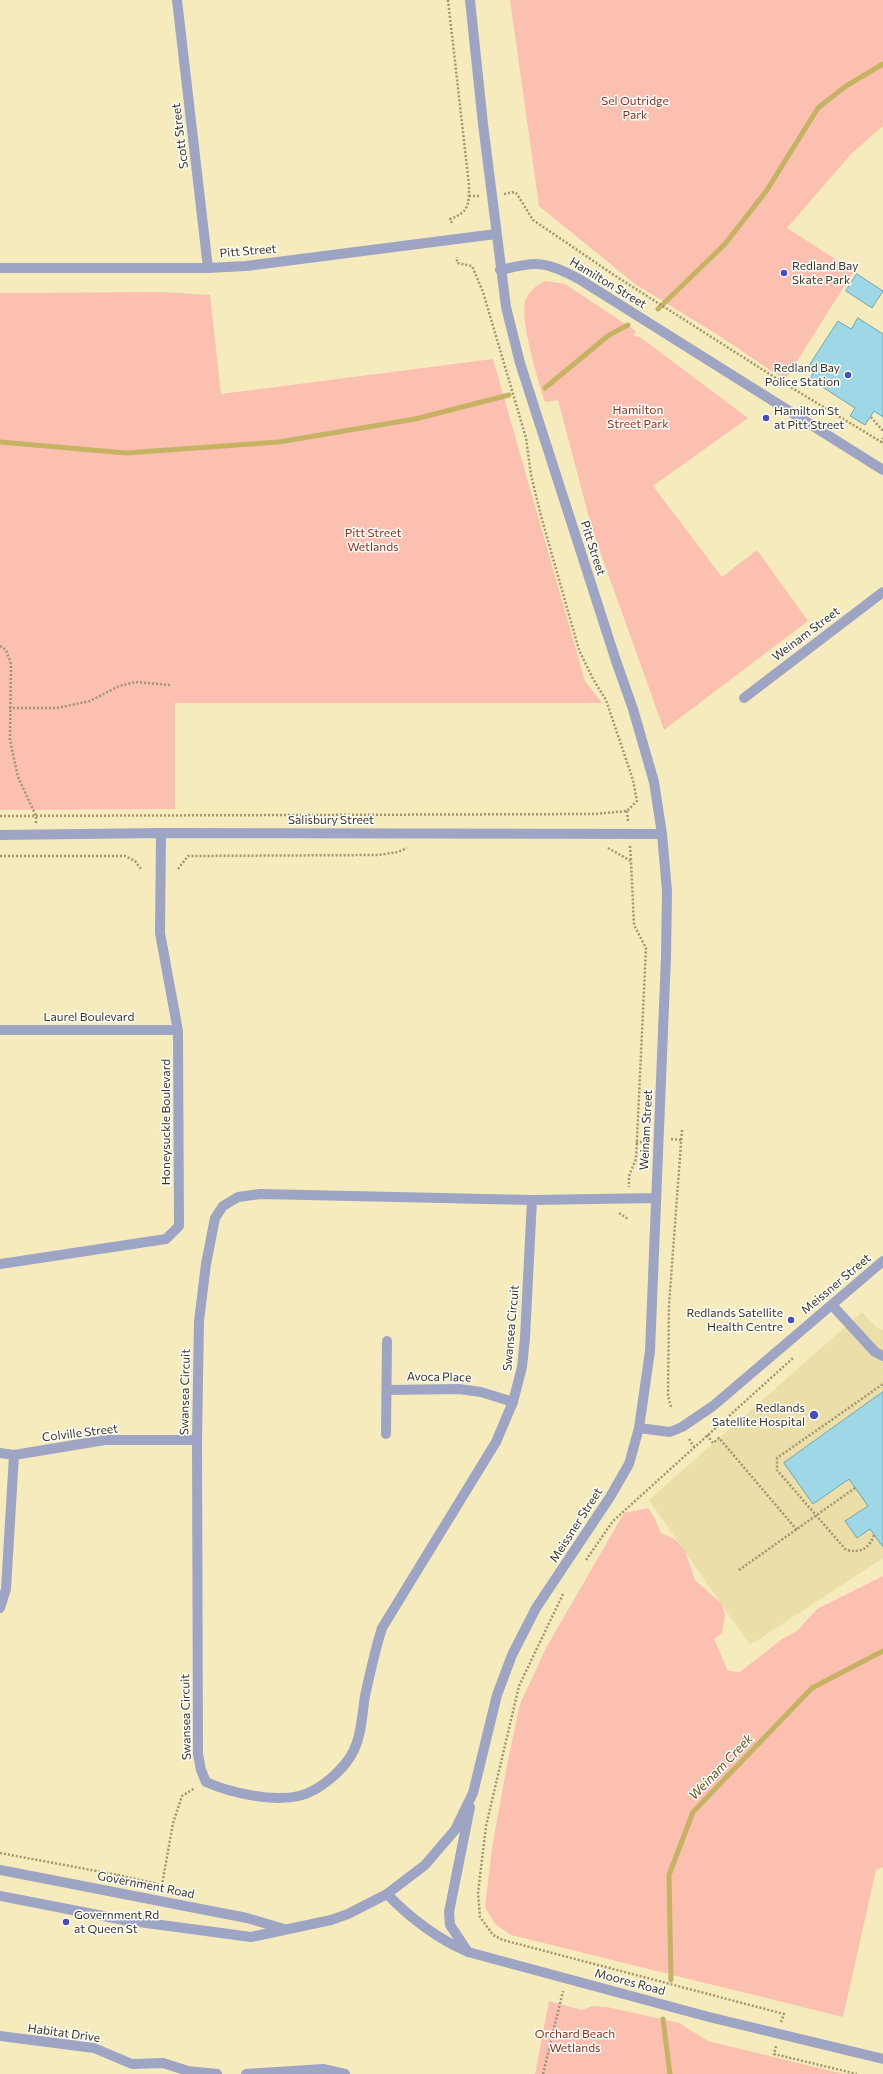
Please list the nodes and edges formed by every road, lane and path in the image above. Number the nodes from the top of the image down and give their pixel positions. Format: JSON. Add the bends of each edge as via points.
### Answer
{"nodes":[{"id":1,"x":177,"y":0,"type":"edge"},
{"id":2,"x":448,"y":0,"type":"edge"},
{"id":3,"x":470,"y":0,"type":"edge"},
{"id":4,"x":508,"y":193,"type":"dead end"},
{"id":5,"x":469,"y":196,"type":"junction"},
{"id":6,"x":474,"y":197,"type":"dead end"},
{"id":7,"x":452,"y":223,"type":"dead end"},
{"id":8,"x":496,"y":234,"type":"junction"},
{"id":9,"x":457,"y":257,"type":"dead end"},
{"id":10,"x":0,"y":268,"type":"edge"},
{"id":11,"x":208,"y":268,"type":"junction"},
{"id":12,"x":500,"y":270,"type":"junction"},
{"id":13,"x":871,"y":417,"type":"dead end"},
{"id":14,"x":883,"y":431,"type":"edge"},
{"id":15,"x":883,"y":438,"type":"edge"},
{"id":16,"x":882,"y":443,"type":"edge"},
{"id":17,"x":883,"y":470,"type":"edge"},
{"id":18,"x":883,"y":592,"type":"edge"},
{"id":19,"x":0,"y":646,"type":"edge"},
{"id":20,"x":170,"y":685,"type":"dead end"},
{"id":21,"x":744,"y":698,"type":"dead end"},
{"id":22,"x":9,"y":708,"type":"junction"},
{"id":23,"x":0,"y":816,"type":"edge"},
{"id":24,"x":36,"y":816,"type":"junction"},
{"id":25,"x":161,"y":833,"type":"junction"},
{"id":26,"x":662,"y":834,"type":"junction"},
{"id":27,"x":0,"y":835,"type":"edge"},
{"id":28,"x":38,"y":835,"type":"junction"},
{"id":29,"x":415,"y":848,"type":"dead end"},
{"id":30,"x":601,"y":848,"type":"dead end"},
{"id":31,"x":0,"y":856,"type":"edge"},
{"id":32,"x":140,"y":869,"type":"dead end"},
{"id":33,"x":178,"y":869,"type":"dead end"},
{"id":34,"x":0,"y":1030,"type":"edge"},
{"id":35,"x":177,"y":1030,"type":"junction"},
{"id":36,"x":682,"y":1130,"type":"dead end"},
{"id":37,"x":629,"y":1176,"type":"dead end"},
{"id":38,"x":656,"y":1198,"type":"junction"},
{"id":39,"x":532,"y":1200,"type":"junction"},
{"id":40,"x":883,"y":1261,"type":"edge"},
{"id":41,"x":0,"y":1264,"type":"edge"},
{"id":42,"x":832,"y":1304,"type":"junction"},
{"id":43,"x":387,"y":1341,"type":"dead end"},
{"id":44,"x":797,"y":1354,"type":"dead end"},
{"id":45,"x":883,"y":1356,"type":"edge"},
{"id":46,"x":883,"y":1384,"type":"edge"},
{"id":47,"x":387,"y":1390,"type":"junction"},
{"id":48,"x":513,"y":1402,"type":"junction"},
{"id":49,"x":671,"y":1407,"type":"dead end"},
{"id":50,"x":639,"y":1428,"type":"junction"},
{"id":51,"x":386,"y":1434,"type":"dead end"},
{"id":52,"x":707,"y":1436,"type":"junction"},
{"id":53,"x":689,"y":1438,"type":"dead end"},
{"id":54,"x":197,"y":1440,"type":"junction"},
{"id":55,"x":694,"y":1447,"type":"junction"},
{"id":56,"x":0,"y":1453,"type":"edge"},
{"id":57,"x":14,"y":1455,"type":"junction"},
{"id":58,"x":855,"y":1488,"type":"dead end"},
{"id":59,"x":816,"y":1516,"type":"junction"},
{"id":60,"x":797,"y":1530,"type":"junction"},
{"id":61,"x":874,"y":1535,"type":"dead end"},
{"id":62,"x":584,"y":1564,"type":"dead end"},
{"id":63,"x":739,"y":1570,"type":"dead end"},
{"id":64,"x":567,"y":1589,"type":"dead end"},
{"id":65,"x":0,"y":1608,"type":"edge"},
{"id":66,"x":206,"y":1782,"type":"junction"},
{"id":67,"x":473,"y":1794,"type":"junction"},
{"id":68,"x":0,"y":1870,"type":"edge"},
{"id":69,"x":118,"y":1875,"type":"dead end"},
{"id":70,"x":387,"y":1894,"type":"junction"},
{"id":71,"x":0,"y":1896,"type":"edge"},
{"id":72,"x":285,"y":1929,"type":"junction"},
{"id":73,"x":468,"y":1952,"type":"junction"},
{"id":74,"x":566,"y":1978,"type":"junction"},
{"id":75,"x":778,"y":2034,"type":"junction"},
{"id":76,"x":0,"y":2036,"type":"edge"},
{"id":77,"x":883,"y":2059,"type":"edge"},
{"id":78,"x":131,"y":2069,"type":"edge"},
{"id":79,"x":216,"y":2074,"type":"edge"},
{"id":80,"x":246,"y":2074,"type":"edge"},
{"id":81,"x":345,"y":2074,"type":"edge"},
{"id":82,"x":543,"y":2074,"type":"edge"},
{"id":83,"x":857,"y":2074,"type":"edge"}],
"edges":[{"from":1,"to":11,"type":"street","name":"Scott Street"},
{"from":2,"to":5,"type":"path"},
{"from":3,"to":8,"type":"street"},
{"from":4,"to":16,"type":"path","via":[[517,194],[538,224],[614,275]]},
{"from":5,"to":6,"type":"path"},
{"from":5,"to":7,"type":"path","via":[[469,205],[463,213],[450,219]]},
{"from":8,"to":11,"type":"street","name":"Pitt Street","via":[[246,266]]},
{"from":8,"to":12,"type":"street"},
{"from":9,"to":24,"type":"path","via":[[457,263],[472,266],[483,292],[526,438],[531,475],[541,516],[580,650],[606,700],[633,780],[637,801],[627,811],[595,814]]},
{"from":10,"to":11,"type":"street","name":"Pitt Street"},
{"from":12,"to":17,"type":"street","name":"Hamilton Street","via":[[540,263],[553,266],[579,279]]},
{"from":12,"to":26,"type":"street","name":"Pitt Street","via":[[520,363],[614,658],[633,709],[654,782]]},
{"from":13,"to":14,"type":"path"},
{"from":15,"to":16,"type":"path"},
{"from":18,"to":21,"type":"street","name":"Weinam Street"},
{"from":19,"to":22,"type":"path","via":[[6,650],[11,664]]},
{"from":20,"to":22,"type":"path","via":[[136,682],[119,686],[90,701],[57,708]]},
{"from":22,"to":24,"type":"path","via":[[10,740],[18,777]]},
{"from":23,"to":24,"type":"path"},
{"from":24,"to":28,"type":"path"},
{"from":25,"to":26,"type":"street","name":"Salisbury Street"},
{"from":25,"to":28,"type":"street","name":"Salisbury Street"},
{"from":25,"to":35,"type":"street","name":"Honeysuckle Boulevard","via":[[160,934]]},
{"from":26,"to":38,"type":"street","name":"Weinam Street","via":[[667,891],[666,957]]},
{"from":27,"to":28,"type":"street","name":"Salisbury Street"},
{"from":29,"to":33,"type":"path","via":[[378,855],[188,856]]},
{"from":30,"to":37,"type":"path","via":[[608,848],[631,861],[634,925],[646,948],[636,1159]]},
{"from":31,"to":32,"type":"path","via":[[126,856],[135,860]]},
{"from":34,"to":35,"type":"street","name":"Laurel Boulevard"},
{"from":35,"to":41,"type":"street","name":"Honeysuckle Boulevard","via":[[179,1226],[166,1240]]},
{"from":36,"to":49,"type":"path","via":[[669,1305],[668,1396]]},
{"from":38,"to":39,"type":"street","name":"Swansea Circuit"},
{"from":38,"to":50,"type":"street","name":"Weinam Street","via":[[650,1351]]},
{"from":39,"to":48,"type":"street","name":"Swansea Circuit","via":[[525,1338],[522,1367]]},
{"from":39,"to":54,"type":"street","name":"Swansea Circuit","via":[[260,1194],[238,1197],[223,1206],[215,1218],[211,1234],[200,1314]]},
{"from":40,"to":42,"type":"street","name":"Meissner Street"},
{"from":42,"to":45,"type":"street","via":[[875,1352]]},
{"from":42,"to":50,"type":"street","name":"Meissner Street","via":[[713,1406],[682,1427],[670,1432]]},
{"from":43,"to":47,"type":"street"},
{"from":44,"to":52,"type":"path"},
{"from":46,"to":59,"type":"path","via":[[777,1458],[777,1470]]},
{"from":47,"to":48,"type":"street","name":"Avoca Place","via":[[464,1389]]},
{"from":47,"to":51,"type":"street"},
{"from":48,"to":66,"type":"street","name":"Swansea Circuit","via":[[496,1442],[382,1628],[372,1661],[360,1733],[346,1763],[318,1787],[299,1796],[269,1797],[235,1792]]},
{"from":50,"to":67,"type":"street","name":"Meissner Street","via":[[629,1464],[610,1498],[536,1608],[512,1655],[497,1695]]},
{"from":52,"to":55,"type":"path"},
{"from":52,"to":60,"type":"path","via":[[713,1443],[719,1438]]},
{"from":53,"to":55,"type":"path"},
{"from":54,"to":57,"type":"street","name":"Colville Street","via":[[105,1440]]},
{"from":54,"to":66,"type":"street","name":"Swansea Circuit","via":[[198,1754]]},
{"from":55,"to":62,"type":"path","via":[[613,1521]]},
{"from":56,"to":57,"type":"street","name":"Colville Street"},
{"from":57,"to":65,"type":"street","via":[[6,1589]]},
{"from":58,"to":59,"type":"path"},
{"from":59,"to":60,"type":"path"},
{"from":59,"to":61,"type":"path","via":[[846,1550],[865,1550]]},
{"from":60,"to":63,"type":"path"},
{"from":64,"to":75,"type":"path","via":[[519,1686],[486,1826],[478,1893],[480,1917],[493,1935],[503,1940],[784,2014]]},
{"from":66,"to":69,"type":"path","via":[[182,1796],[173,1824],[162,1885]]},
{"from":67,"to":70,"type":"street","name":"Meissner Street","via":[[455,1830],[439,1851]]},
{"from":67,"to":73,"type":"street","via":[[449,1912],[450,1925]]},
{"from":68,"to":72,"type":"street","name":"Government Road","via":[[247,1918]]},
{"from":70,"to":72,"type":"street","name":"Government Road","via":[[331,1920]]},
{"from":70,"to":73,"type":"street","name":"Moores Road","via":[[404,1912],[433,1935]]},
{"from":71,"to":72,"type":"street","name":"Government Road","via":[[124,1920],[251,1937]]},
{"from":73,"to":74,"type":"street","name":"Moores Road"},
{"from":74,"to":75,"type":"street","name":"Moores Road"},
{"from":74,"to":82,"type":"path"},
{"from":75,"to":77,"type":"street","name":"Moores Road"},
{"from":75,"to":83,"type":"path","via":[[774,2054]]},
{"from":76,"to":78,"type":"street","name":"Habitat Drive","via":[[94,2048]]},
{"from":78,"to":79,"type":"street","name":"Habitat Drive","via":[[163,2063],[188,2071]]},
{"from":80,"to":81,"type":"street","via":[[323,2069]]}]}
